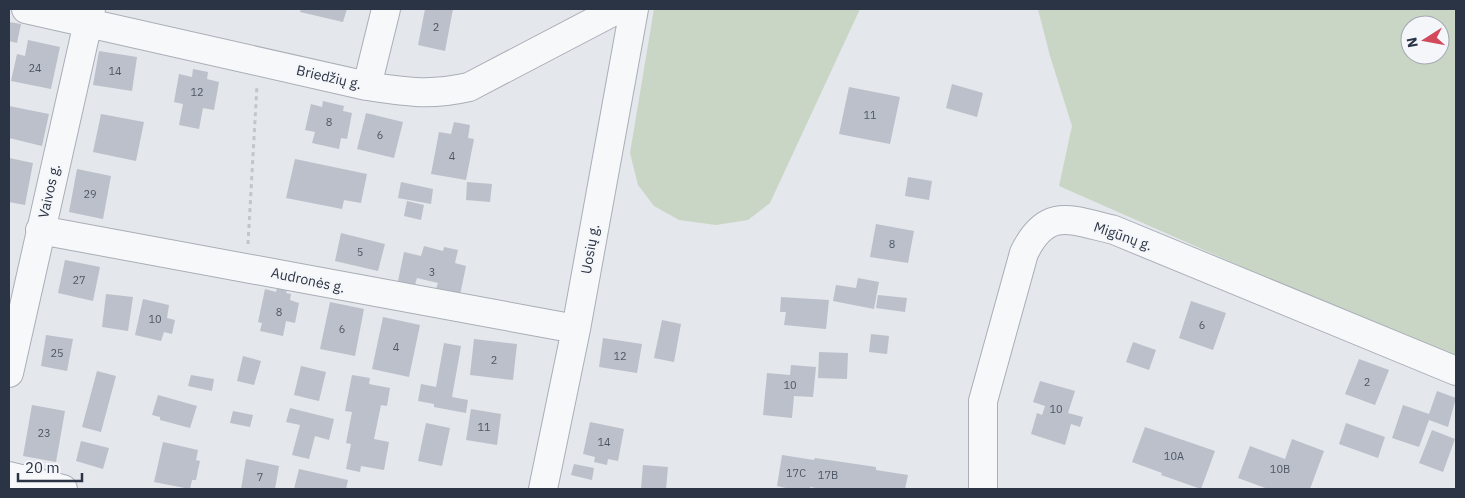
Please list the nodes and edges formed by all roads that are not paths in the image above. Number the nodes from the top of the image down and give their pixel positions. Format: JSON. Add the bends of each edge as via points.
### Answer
{"nodes":[{"id":1,"x":26,"y":9,"type":"edge"},
{"id":2,"x":386,"y":9,"type":"edge"},
{"id":3,"x":618,"y":9,"type":"edge"},
{"id":4,"x":634,"y":9,"type":"edge"},
{"id":5,"x":89,"y":16,"type":"edge"},
{"id":6,"x":367,"y":86,"type":"junction"},
{"id":7,"x":40,"y":230,"type":"junction"},
{"id":8,"x":576,"y":329,"type":"junction"},
{"id":9,"x":1456,"y":371,"type":"edge"},
{"id":10,"x":9,"y":373,"type":"edge"},
{"id":11,"x":9,"y":476,"type":"edge"},
{"id":12,"x":62,"y":489,"type":"edge"},
{"id":13,"x":543,"y":489,"type":"edge"},
{"id":14,"x":983,"y":489,"type":"edge"}],
"edges":[{"from":1,"to":5,"type":"street","name":"Briedžių g."},
{"from":2,"to":6,"type":"street"},
{"from":3,"to":6,"type":"street","name":"Briedžių g.","via":[[470,88],[422,94]]},
{"from":4,"to":8,"type":"street","name":"Uosių g."},
{"from":5,"to":6,"type":"street","name":"Briedžių g."},
{"from":5,"to":7,"type":"street","name":"Vaivos g."},
{"from":7,"to":8,"type":"street","name":"Audronės g."},
{"from":7,"to":10,"type":"street","name":"Vaivos g."},
{"from":8,"to":13,"type":"street","name":"Uosių g."},
{"from":9,"to":14,"type":"street","name":"Migūnų g.","via":[[1114,230],[1062,218],[1050,221],[1031,237],[1024,253],[983,401]]},
{"from":11,"to":12,"type":"street"}]}
